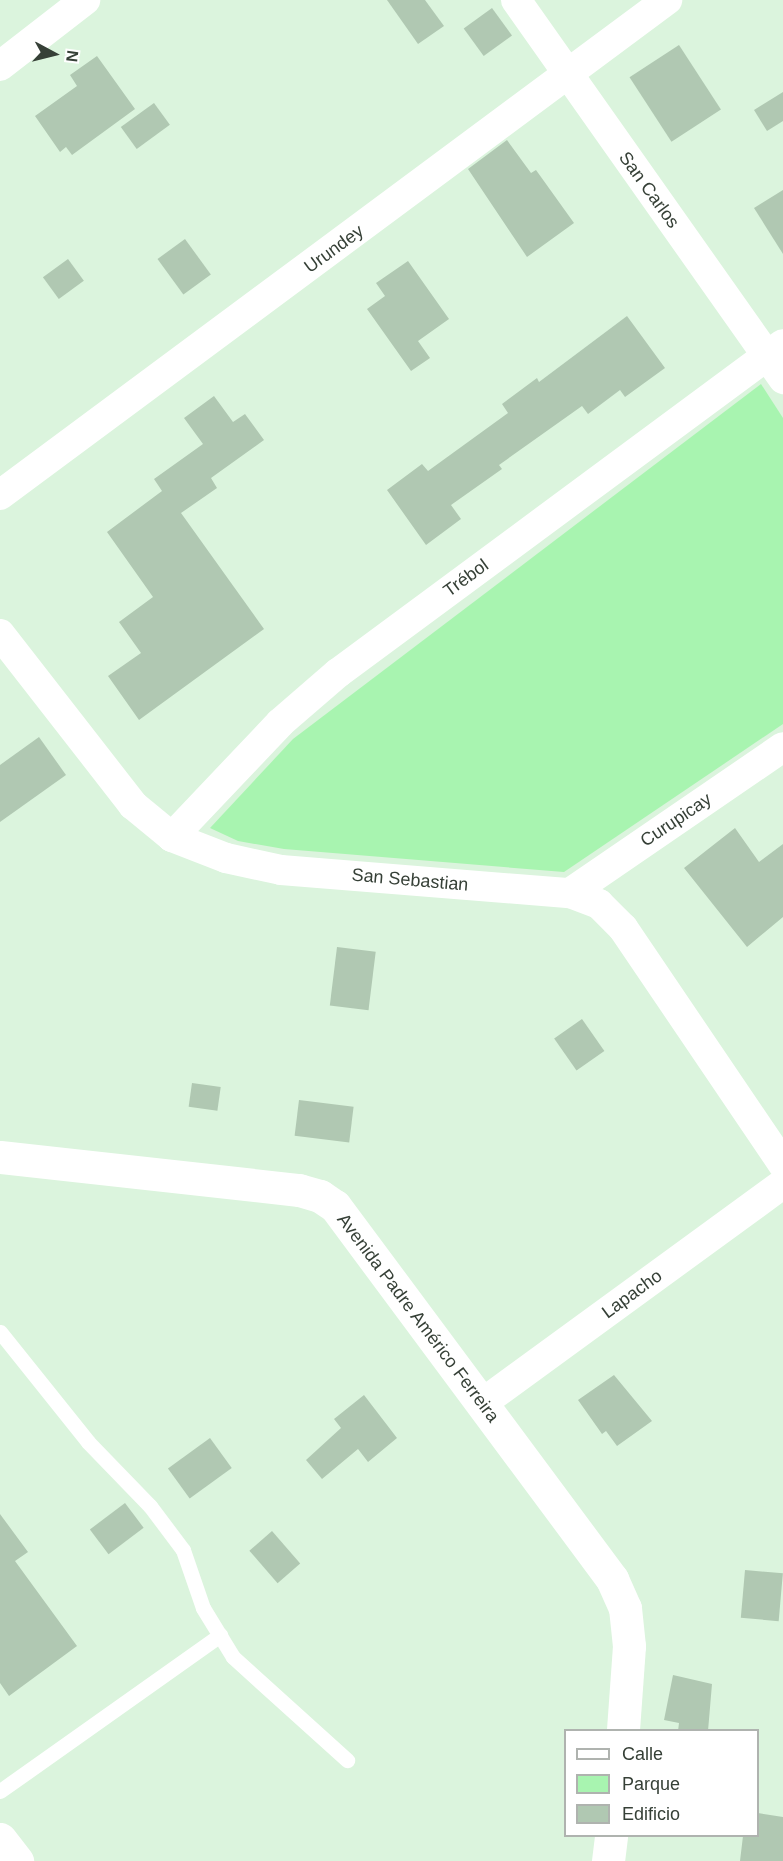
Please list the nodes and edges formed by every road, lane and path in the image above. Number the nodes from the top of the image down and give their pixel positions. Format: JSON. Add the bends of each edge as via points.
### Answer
{"nodes":[{"id":1,"x":85,"y":0,"type":"edge"},
{"id":2,"x":516,"y":0,"type":"edge"},
{"id":3,"x":667,"y":0,"type":"edge"},
{"id":4,"x":0,"y":66,"type":"edge"},
{"id":5,"x":566,"y":75,"type":"junction"},
{"id":6,"x":778,"y":360,"type":"edge"},
{"id":7,"x":0,"y":495,"type":"edge"},
{"id":8,"x":0,"y":634,"type":"edge"},
{"id":9,"x":783,"y":747,"type":"edge"},
{"id":10,"x":172,"y":837,"type":"junction"},
{"id":11,"x":570,"y":892,"type":"junction"},
{"id":12,"x":0,"y":1157,"type":"edge"},
{"id":13,"x":783,"y":1164,"type":"edge"},
{"id":14,"x":783,"y":1184,"type":"edge"},
{"id":15,"x":0,"y":1332,"type":"edge"},
{"id":16,"x":482,"y":1404,"type":"junction"},
{"id":17,"x":220,"y":1635,"type":"junction"},
{"id":18,"x":622,"y":1729,"type":"edge"},
{"id":19,"x":347,"y":1760,"type":"dead end"},
{"id":20,"x":0,"y":1791,"type":"edge"},
{"id":21,"x":611,"y":1837,"type":"edge"},
{"id":22,"x":0,"y":1839,"type":"edge"},
{"id":23,"x":16,"y":1861,"type":"edge"},
{"id":24,"x":608,"y":1861,"type":"edge"}],
"edges":[{"from":1,"to":4,"type":"street"},
{"from":2,"to":5,"type":"street","name":"San Carlos"},
{"from":3,"to":5,"type":"street","name":"Urundey"},
{"from":5,"to":6,"type":"street","name":"San Carlos"},
{"from":5,"to":7,"type":"street","name":"Urundey"},
{"from":6,"to":10,"type":"street","name":"Trébol","via":[[338,673],[280,723]]},
{"from":8,"to":10,"type":"street","name":"San Sebastian","via":[[133,805]]},
{"from":9,"to":11,"type":"street","name":"Curupicay"},
{"from":10,"to":11,"type":"street","name":"San Sebastian","via":[[226,858],[281,870]]},
{"from":11,"to":13,"type":"street","name":"San Sebastian","via":[[598,904],[623,928]]},
{"from":12,"to":16,"type":"street","name":"Avenida Padre Américo Ferreira","via":[[299,1190],[320,1196],[335,1206]]},
{"from":14,"to":16,"type":"street","name":"Lapacho"},
{"from":15,"to":17,"type":"lane","via":[[88,1442],[150,1506],[183,1550],[203,1608]]},
{"from":16,"to":18,"type":"street","name":"Avenida Padre Américo Ferreira","via":[[612,1579],[625,1608],[629,1646]]},
{"from":17,"to":19,"type":"lane","via":[[233,1657]]},
{"from":17,"to":20,"type":"lane"},
{"from":21,"to":24,"type":"street"},
{"from":22,"to":23,"type":"street"}]}
